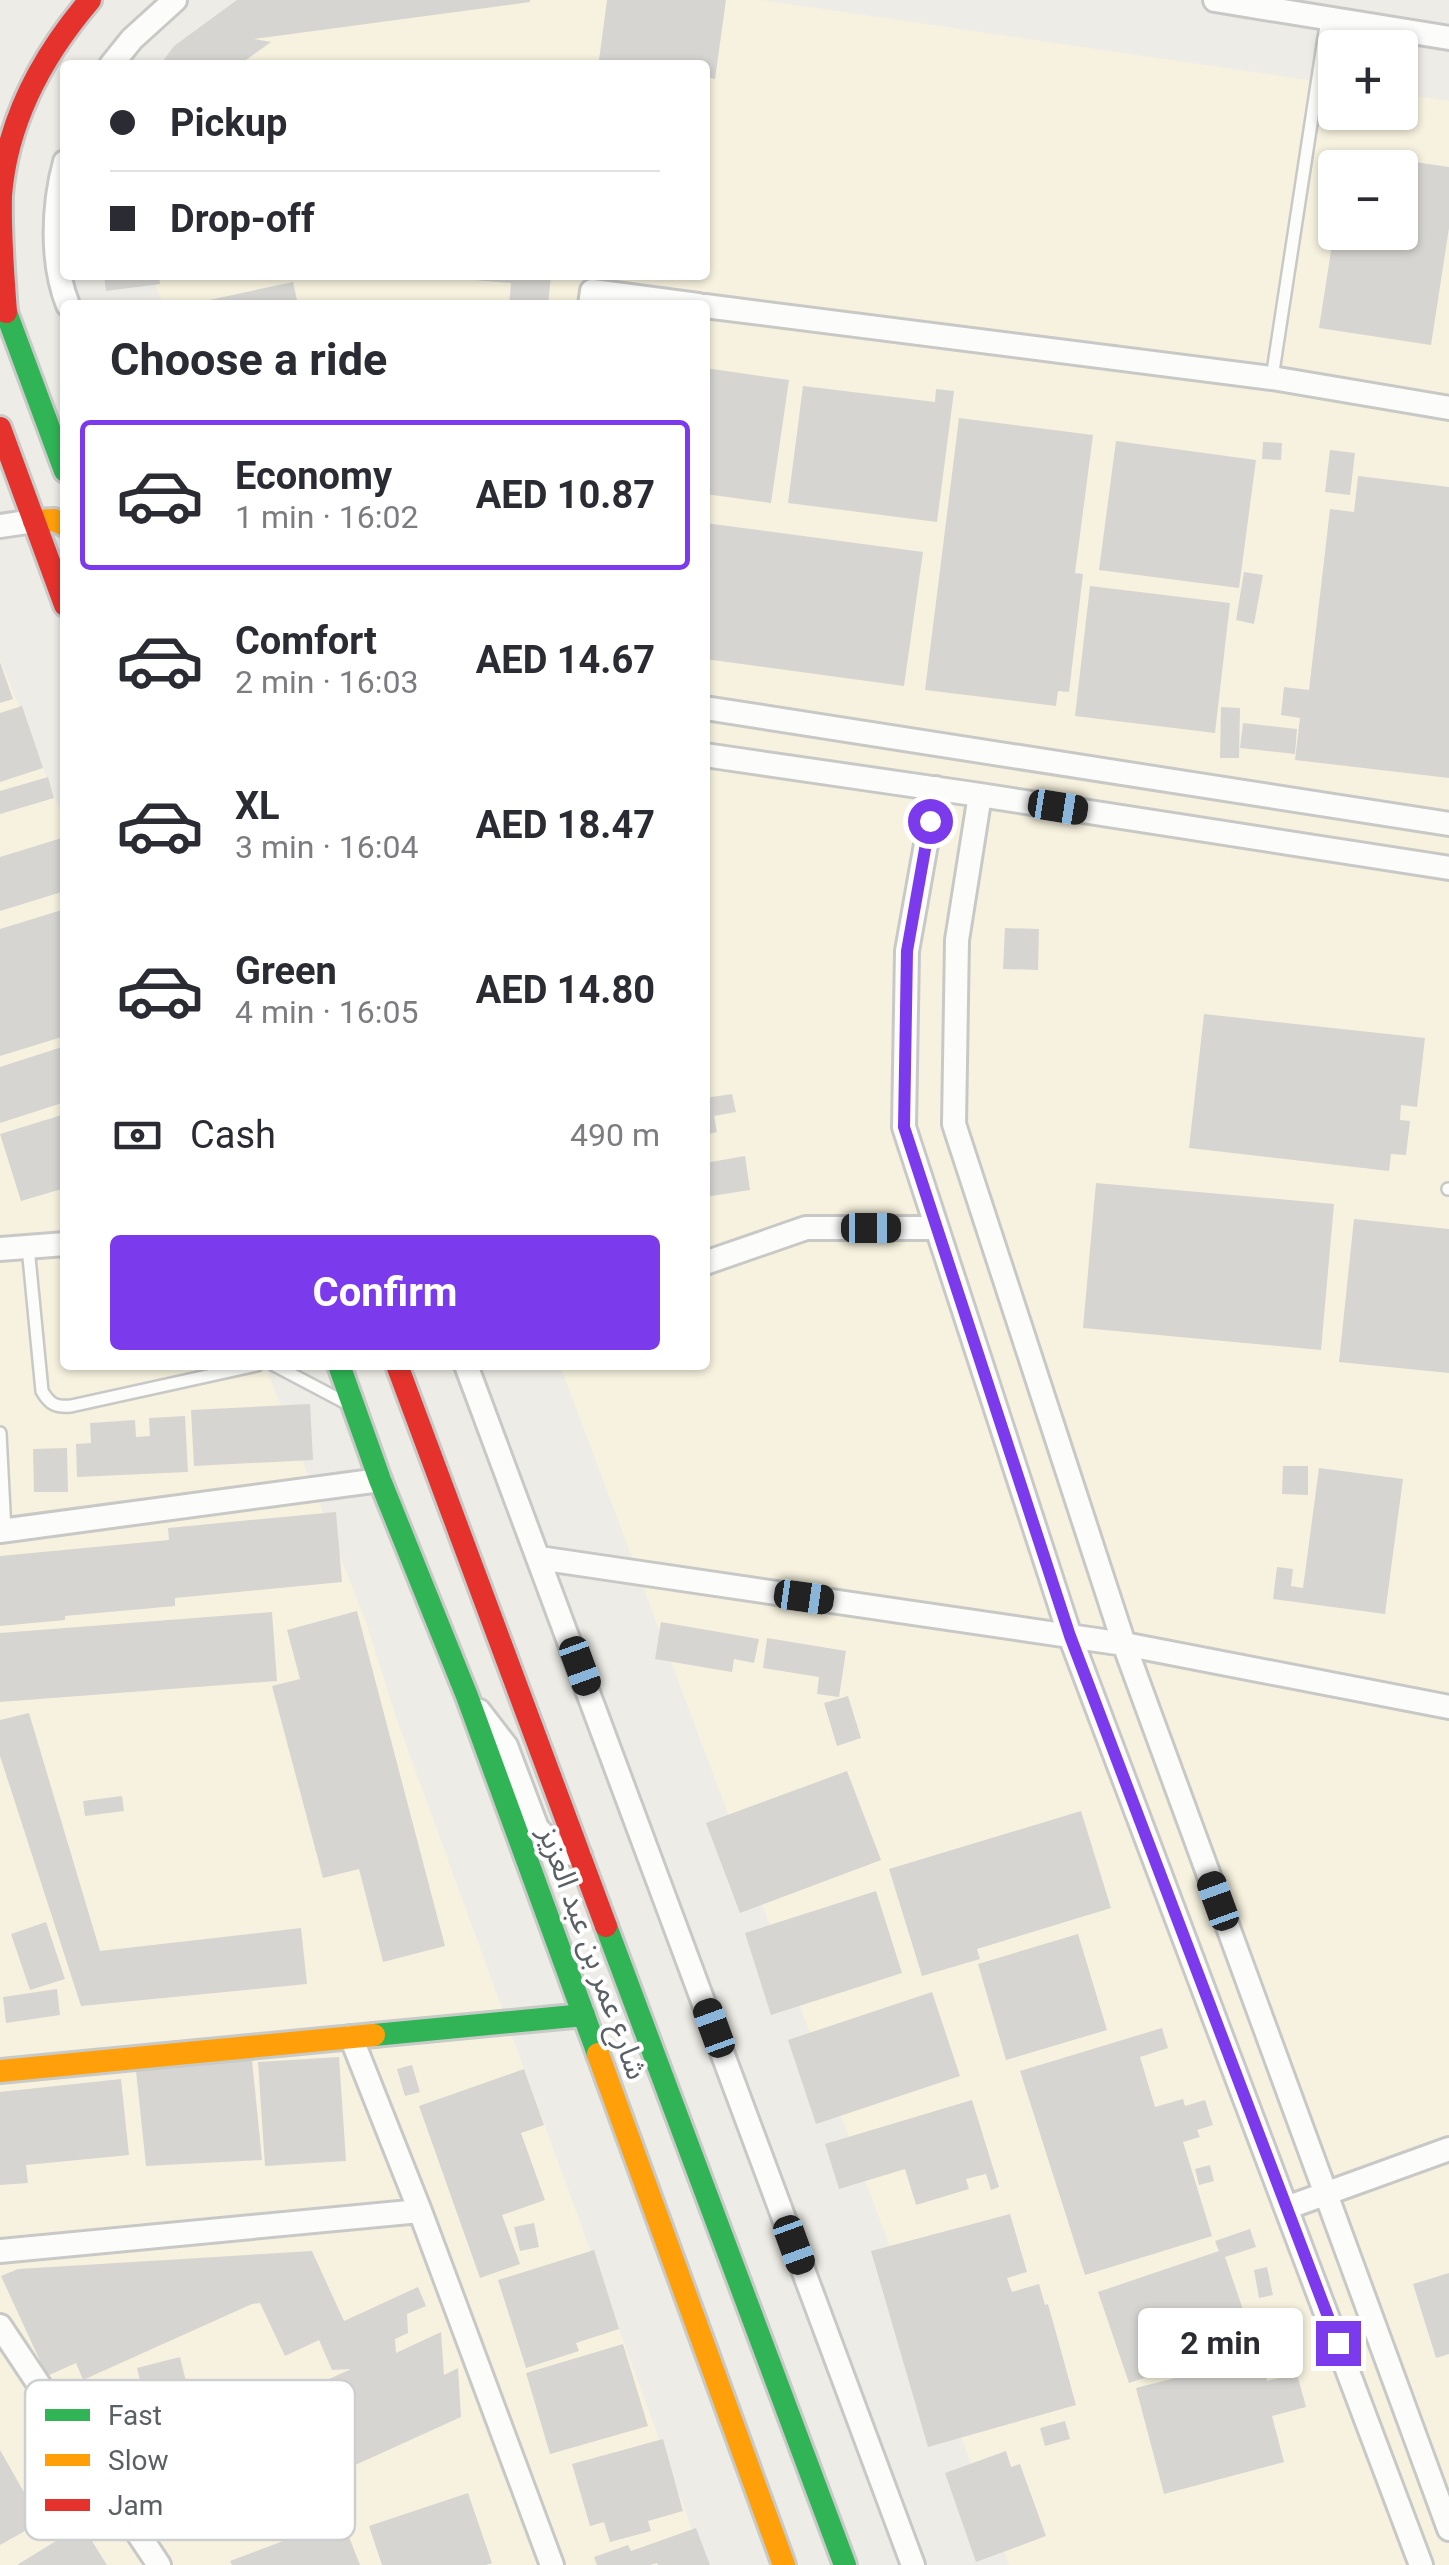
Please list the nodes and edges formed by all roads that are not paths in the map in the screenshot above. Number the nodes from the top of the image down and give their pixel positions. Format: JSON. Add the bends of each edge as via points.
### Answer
{"nodes":[{"id":1,"x":90,"y":0,"type":"edge"},
{"id":2,"x":174,"y":0,"type":"edge"},
{"id":3,"x":1215,"y":0,"type":"edge"},
{"id":4,"x":1327,"y":19,"type":"junction"},
{"id":5,"x":1449,"y":38,"type":"edge"},
{"id":6,"x":115,"y":60,"type":"edge"},
{"id":7,"x":60,"y":198,"type":"edge"},
{"id":8,"x":60,"y":271,"type":"edge"},
{"id":9,"x":591,"y":300,"type":"edge"},
{"id":10,"x":610,"y":300,"type":"edge"},
{"id":11,"x":3,"y":304,"type":"edge"},
{"id":12,"x":710,"y":307,"type":"edge"},
{"id":13,"x":1272,"y":378,"type":"junction"},
{"id":14,"x":1449,"y":408,"type":"edge"},
{"id":15,"x":0,"y":428,"type":"edge"},
{"id":16,"x":60,"y":458,"type":"edge"},
{"id":17,"x":34,"y":521,"type":"junction"},
{"id":18,"x":60,"y":521,"type":"edge"},
{"id":19,"x":0,"y":526,"type":"edge"},
{"id":20,"x":60,"y":591,"type":"edge"},
{"id":21,"x":710,"y":709,"type":"edge"},
{"id":22,"x":710,"y":756,"type":"edge"},
{"id":23,"x":936,"y":788,"type":"junction"},
{"id":24,"x":980,"y":795,"type":"junction"},
{"id":25,"x":1449,"y":824,"type":"edge"},
{"id":26,"x":1449,"y":868,"type":"edge"},
{"id":27,"x":936,"y":1228,"type":"junction"},
{"id":28,"x":60,"y":1244,"type":"edge"},
{"id":29,"x":28,"y":1247,"type":"junction"},
{"id":30,"x":0,"y":1249,"type":"edge"},
{"id":31,"x":710,"y":1261,"type":"edge"},
{"id":32,"x":234,"y":1370,"type":"edge"},
{"id":33,"x":284,"y":1370,"type":"edge"},
{"id":34,"x":340,"y":1370,"type":"edge"},
{"id":35,"x":399,"y":1370,"type":"edge"},
{"id":36,"x":468,"y":1370,"type":"edge"},
{"id":37,"x":354,"y":1407,"type":"junction"},
{"id":38,"x":0,"y":1433,"type":"edge"},
{"id":39,"x":380,"y":1480,"type":"junction"},
{"id":40,"x":3,"y":1531,"type":"edge"},
{"id":41,"x":539,"y":1558,"type":"junction"},
{"id":42,"x":1070,"y":1636,"type":"junction"},
{"id":43,"x":1124,"y":1644,"type":"junction"},
{"id":44,"x":467,"y":1696,"type":"junction"},
{"id":45,"x":1449,"y":1707,"type":"edge"},
{"id":46,"x":580,"y":1855,"type":"junction"},
{"id":47,"x":584,"y":2014,"type":"junction"},
{"id":48,"x":351,"y":2037,"type":"junction"},
{"id":49,"x":0,"y":2071,"type":"edge"},
{"id":50,"x":1449,"y":2149,"type":"edge"},
{"id":51,"x":1326,"y":2195,"type":"junction"},
{"id":52,"x":1286,"y":2208,"type":"junction"},
{"id":53,"x":420,"y":2211,"type":"junction"},
{"id":54,"x":0,"y":2251,"type":"edge"},
{"id":55,"x":0,"y":2326,"type":"edge"},
{"id":56,"x":36,"y":2380,"type":"edge"},
{"id":57,"x":1449,"y":2528,"type":"edge"},
{"id":58,"x":142,"y":2540,"type":"edge"},
{"id":59,"x":159,"y":2565,"type":"edge"},
{"id":60,"x":552,"y":2565,"type":"edge"},
{"id":61,"x":784,"y":2565,"type":"edge"},
{"id":62,"x":845,"y":2565,"type":"edge"},
{"id":63,"x":914,"y":2565,"type":"edge"},
{"id":64,"x":1421,"y":2565,"type":"edge"}],
"edges":[{"from":1,"to":11,"type":"main road","via":[[41,67],[13,133],[1,196]]},
{"from":2,"to":6,"type":"street"},
{"from":3,"to":4,"type":"street"},
{"from":4,"to":5,"type":"street"},
{"from":4,"to":13,"type":"lane"},
{"from":7,"to":8,"type":"street"},
{"from":9,"to":10,"type":"street","via":[[592,291]]},
{"from":11,"to":16,"type":"main road"},
{"from":12,"to":13,"type":"street"},
{"from":13,"to":14,"type":"street"},
{"from":15,"to":17,"type":"main road"},
{"from":17,"to":18,"type":"main road"},
{"from":17,"to":19,"type":"street"},
{"from":17,"to":20,"type":"main road"},
{"from":21,"to":25,"type":"street"},
{"from":22,"to":23,"type":"street"},
{"from":23,"to":24,"type":"street"},
{"from":23,"to":27,"type":"street","via":[[907,951],[904,1127]]},
{"from":24,"to":26,"type":"street"},
{"from":24,"to":43,"type":"street","via":[[957,940],[954,1124]]},
{"from":27,"to":31,"type":"street","via":[[806,1228]]},
{"from":27,"to":42,"type":"street"},
{"from":28,"to":29,"type":"street"},
{"from":29,"to":30,"type":"street"},
{"from":29,"to":32,"type":"lane","via":[[42,1391],[56,1407]]},
{"from":33,"to":37,"type":"lane"},
{"from":34,"to":37,"type":"main road","name":"شارع عمر بن عبد العزيز"},
{"from":35,"to":46,"type":"main road"},
{"from":36,"to":41,"type":"street"},
{"from":37,"to":39,"type":"main road","name":"شارع عمر بن عبد العزيز"},
{"from":38,"to":40,"type":"lane"},
{"from":39,"to":40,"type":"street"},
{"from":39,"to":44,"type":"main road","name":"شارع عمر بن عبد العزيز"},
{"from":41,"to":42,"type":"street"},
{"from":41,"to":63,"type":"street"},
{"from":42,"to":43,"type":"street"},
{"from":42,"to":52,"type":"street"},
{"from":43,"to":45,"type":"street"},
{"from":43,"to":51,"type":"street"},
{"from":44,"to":46,"type":"street","via":[[506,1746],[537,1828],[560,1852]]},
{"from":44,"to":47,"type":"main road","name":"شارع عمر بن عبد العزيز"},
{"from":46,"to":62,"type":"main road"},
{"from":47,"to":48,"type":"main road"},
{"from":47,"to":61,"type":"main road","name":"شارع عمر بن عبد العزيز"},
{"from":48,"to":49,"type":"main road"},
{"from":48,"to":53,"type":"street"},
{"from":50,"to":51,"type":"street"},
{"from":51,"to":52,"type":"street"},
{"from":51,"to":57,"type":"street"},
{"from":52,"to":64,"type":"street"},
{"from":53,"to":54,"type":"street"},
{"from":53,"to":60,"type":"street"},
{"from":55,"to":56,"type":"street"},
{"from":58,"to":59,"type":"street"}]}
